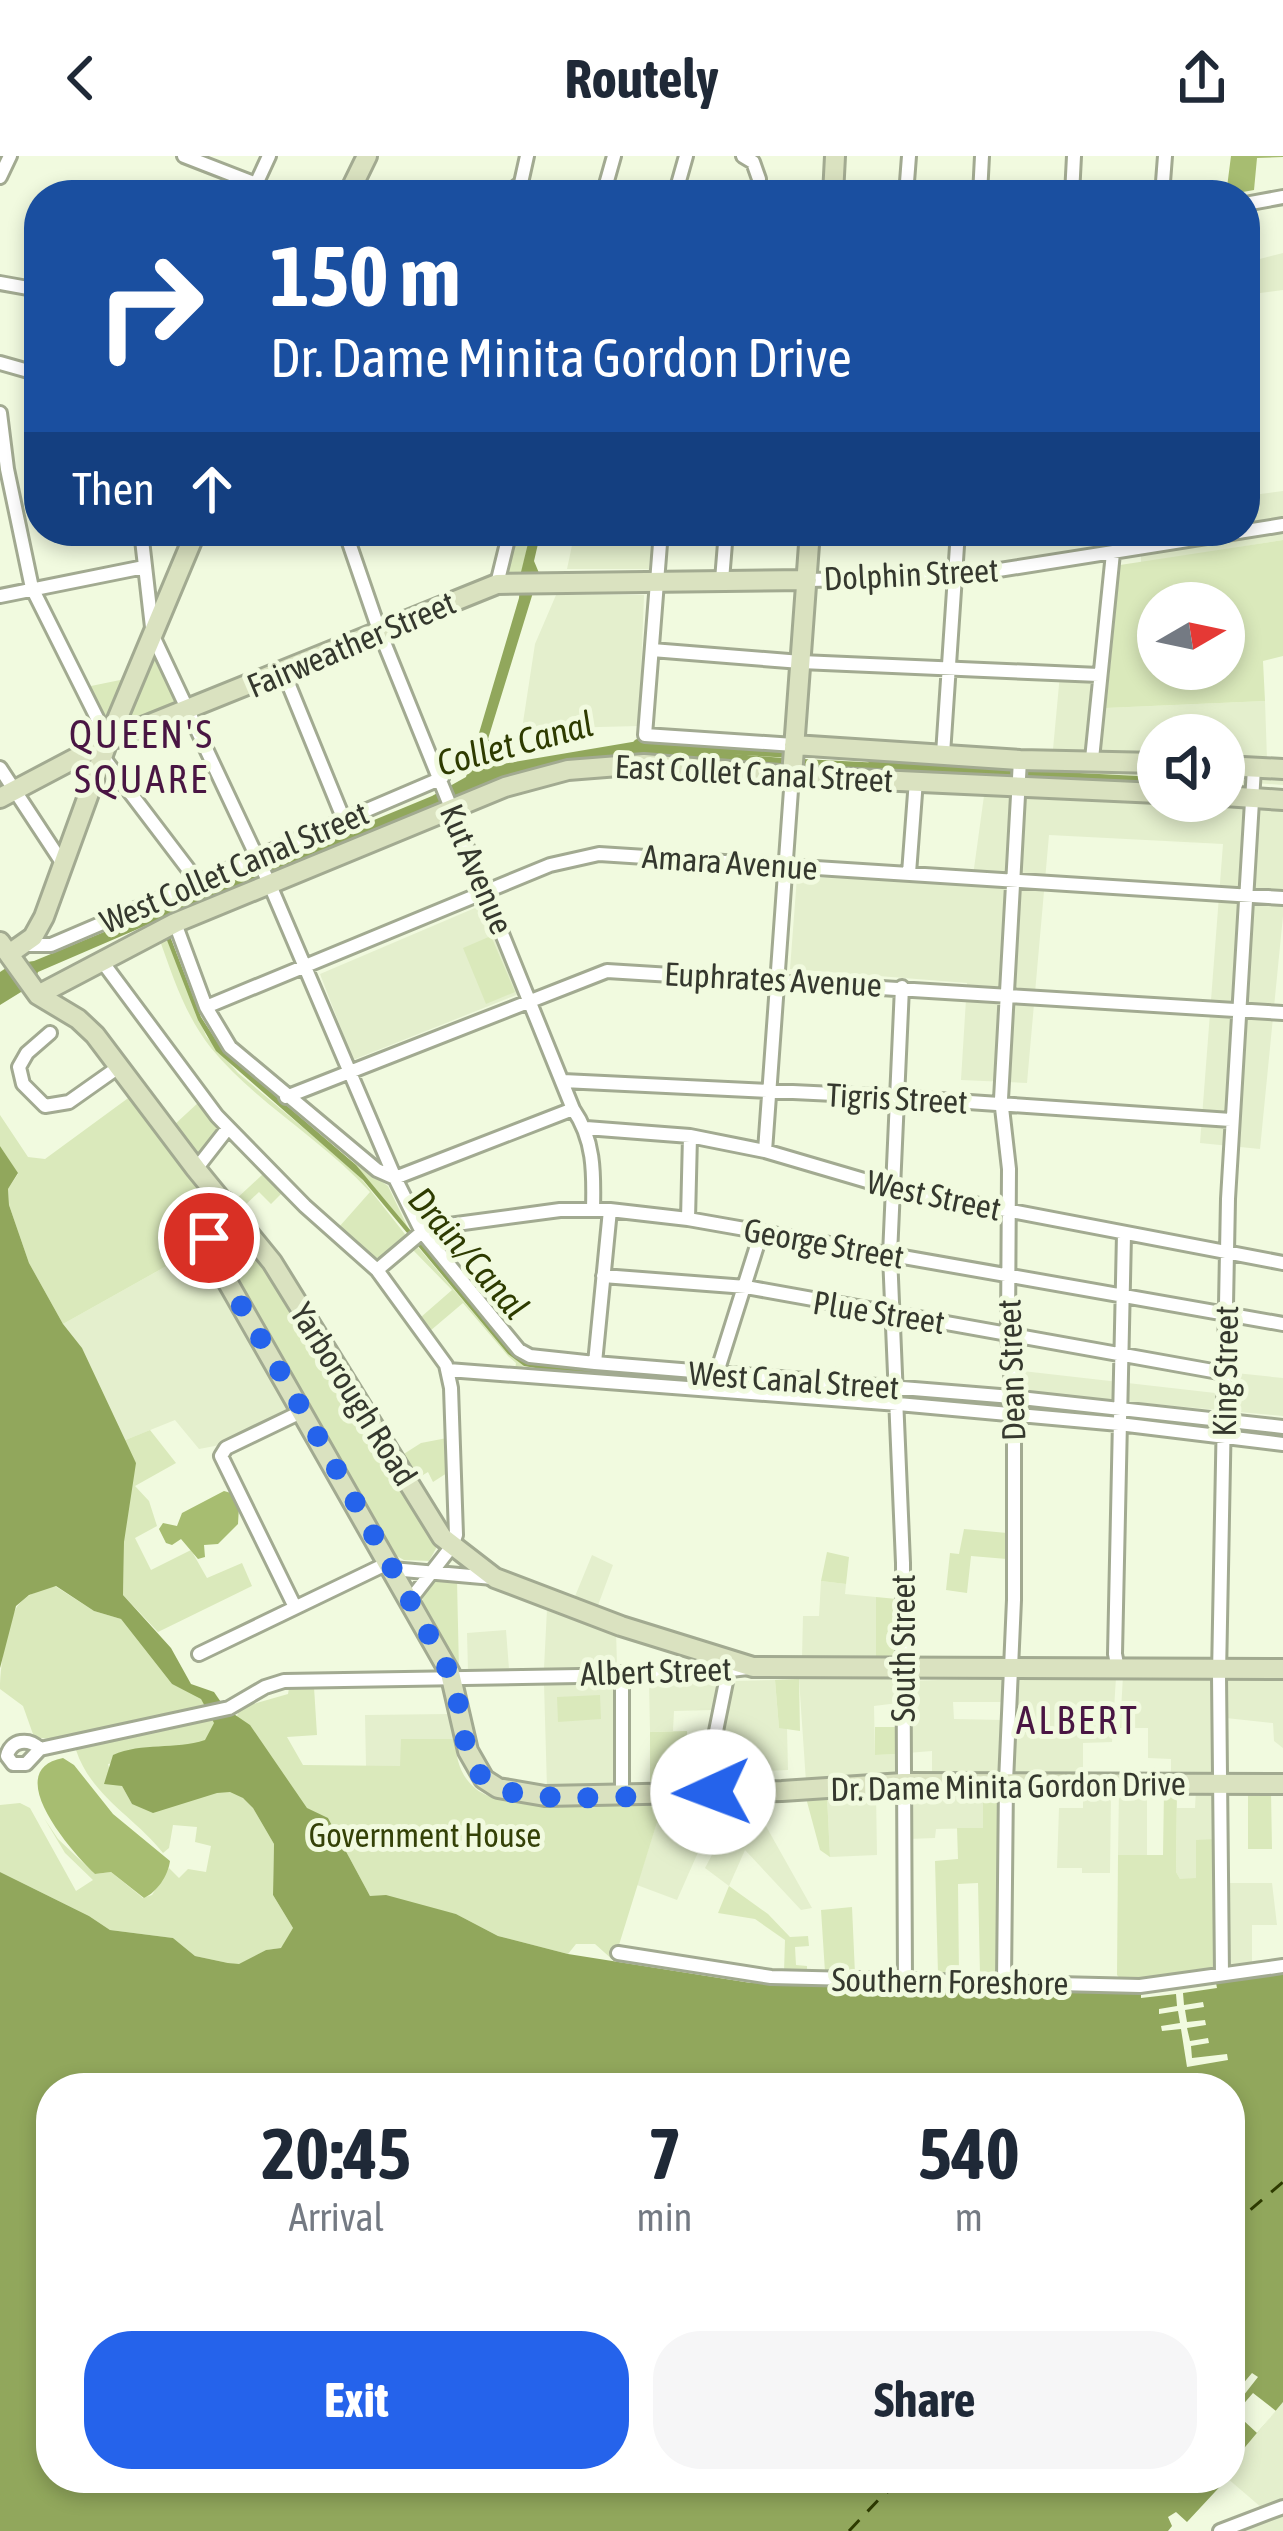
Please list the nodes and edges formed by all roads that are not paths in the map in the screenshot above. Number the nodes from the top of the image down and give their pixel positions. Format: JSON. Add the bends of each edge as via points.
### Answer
{"nodes":[{"id":1,"x":10,"y":156,"type":"edge"},
{"id":2,"x":184,"y":156,"type":"edge"},
{"id":3,"x":743,"y":156,"type":"edge"},
{"id":4,"x":0,"y":177,"type":"edge"},
{"id":5,"x":233,"y":180,"type":"edge"},
{"id":6,"x":759,"y":180,"type":"edge"},
{"id":7,"x":0,"y":413,"type":"edge"},
{"id":8,"x":142,"y":546,"type":"edge"},
{"id":9,"x":190,"y":546,"type":"edge"},
{"id":10,"x":353,"y":546,"type":"edge"},
{"id":11,"x":508,"y":546,"type":"edge"},
{"id":12,"x":660,"y":546,"type":"edge"},
{"id":13,"x":725,"y":546,"type":"edge"},
{"id":14,"x":809,"y":546,"type":"edge"},
{"id":15,"x":957,"y":546,"type":"edge"},
{"id":16,"x":1154,"y":546,"type":"edge"},
{"id":17,"x":1142,"y":548,"type":"joint"},
{"id":18,"x":1113,"y":553,"type":"junction"},
{"id":19,"x":144,"y":567,"type":"junction"},
{"id":20,"x":955,"y":577,"type":"junction"},
{"id":21,"x":722,"y":580,"type":"junction"},
{"id":22,"x":807,"y":580,"type":"junction"},
{"id":23,"x":658,"y":583,"type":"junction"},
{"id":24,"x":502,"y":584,"type":"junction"},
{"id":25,"x":32,"y":588,"type":"junction"},
{"id":26,"x":0,"y":596,"type":"edge"},
{"id":27,"x":380,"y":630,"type":"junction"},
{"id":28,"x":153,"y":636,"type":"junction"},
{"id":29,"x":652,"y":650,"type":"junction"},
{"id":30,"x":800,"y":662,"type":"junction"},
{"id":31,"x":949,"y":666,"type":"junction"},
{"id":32,"x":284,"y":673,"type":"junction"},
{"id":33,"x":1099,"y":675,"type":"junction"},
{"id":34,"x":187,"y":712,"type":"junction"},
{"id":35,"x":794,"y":747,"type":"junction"},
{"id":36,"x":106,"y":749,"type":"junction"},
{"id":37,"x":943,"y":754,"type":"junction"},
{"id":38,"x":1092,"y":760,"type":"junction"},
{"id":39,"x":1137,"y":762,"type":"edge"},
{"id":40,"x":0,"y":768,"type":"edge"},
{"id":41,"x":1283,"y":769,"type":"edge"},
{"id":42,"x":1019,"y":772,"type":"junction"},
{"id":43,"x":792,"y":774,"type":"junction"},
{"id":44,"x":1245,"y":779,"type":"edge"},
{"id":45,"x":916,"y":780,"type":"junction"},
{"id":46,"x":442,"y":783,"type":"junction"},
{"id":47,"x":1254,"y":784,"type":"junction"},
{"id":48,"x":1245,"y":788,"type":"edge"},
{"id":49,"x":1137,"y":790,"type":"edge"},
{"id":50,"x":6,"y":793,"type":"edge"},
{"id":51,"x":1283,"y":800,"type":"edge"},
{"id":52,"x":451,"y":808,"type":"junction"},
{"id":53,"x":344,"y":820,"type":"junction"},
{"id":54,"x":63,"y":864,"type":"junction"},
{"id":55,"x":786,"y":867,"type":"junction"},
{"id":56,"x":264,"y":871,"type":"junction"},
{"id":57,"x":909,"y":874,"type":"junction"},
{"id":58,"x":1013,"y":879,"type":"junction"},
{"id":59,"x":198,"y":882,"type":"junction"},
{"id":60,"x":487,"y":892,"type":"junction"},
{"id":61,"x":1246,"y":896,"type":"junction"},
{"id":62,"x":1283,"y":898,"type":"edge"},
{"id":63,"x":168,"y":926,"type":"junction"},
{"id":64,"x":8,"y":949,"type":"edge"},
{"id":65,"x":101,"y":960,"type":"junction"},
{"id":66,"x":305,"y":966,"type":"junction"},
{"id":67,"x":780,"y":980,"type":"junction"},
{"id":68,"x":902,"y":987,"type":"junction"},
{"id":69,"x":34,"y":991,"type":"junction"},
{"id":70,"x":1006,"y":995,"type":"junction"},
{"id":71,"x":531,"y":1000,"type":"junction"},
{"id":72,"x":206,"y":1007,"type":"junction"},
{"id":73,"x":1240,"y":1010,"type":"junction"},
{"id":74,"x":1283,"y":1013,"type":"edge"},
{"id":75,"x":50,"y":1033,"type":"dead end"},
{"id":76,"x":120,"y":1066,"type":"junction"},
{"id":77,"x":350,"y":1074,"type":"junction"},
{"id":78,"x":563,"y":1081,"type":"junction"},
{"id":79,"x":770,"y":1092,"type":"junction"},
{"id":80,"x":286,"y":1097,"type":"junction"},
{"id":81,"x":896,"y":1097,"type":"junction"},
{"id":82,"x":1001,"y":1104,"type":"junction"},
{"id":83,"x":573,"y":1109,"type":"junction"},
{"id":84,"x":1231,"y":1120,"type":"junction"},
{"id":85,"x":228,"y":1128,"type":"junction"},
{"id":86,"x":586,"y":1128,"type":"junction"},
{"id":87,"x":690,"y":1136,"type":"junction"},
{"id":88,"x":765,"y":1151,"type":"junction"},
{"id":89,"x":196,"y":1169,"type":"junction"},
{"id":90,"x":394,"y":1178,"type":"junction"},
{"id":91,"x":891,"y":1188,"type":"junction"},
{"id":92,"x":225,"y":1202,"type":"junction"},
{"id":93,"x":592,"y":1209,"type":"junction"},
{"id":94,"x":610,"y":1210,"type":"junction"},
{"id":95,"x":1009,"y":1211,"type":"junction"},
{"id":96,"x":688,"y":1219,"type":"junction"},
{"id":97,"x":761,"y":1233,"type":"junction"},
{"id":98,"x":1124,"y":1234,"type":"junction"},
{"id":99,"x":416,"y":1238,"type":"junction"},
{"id":100,"x":1227,"y":1254,"type":"junction"},
{"id":101,"x":890,"y":1255,"type":"junction"},
{"id":102,"x":1283,"y":1263,"type":"edge"},
{"id":103,"x":377,"y":1270,"type":"junction"},
{"id":104,"x":1008,"y":1274,"type":"junction"},
{"id":105,"x":603,"y":1276,"type":"junction"},
{"id":106,"x":746,"y":1287,"type":"junction"},
{"id":107,"x":1121,"y":1293,"type":"junction"},
{"id":108,"x":892,"y":1313,"type":"junction"},
{"id":109,"x":1226,"y":1314,"type":"junction"},
{"id":110,"x":1283,"y":1324,"type":"edge"},
{"id":111,"x":1008,"y":1333,"type":"junction"},
{"id":112,"x":1120,"y":1353,"type":"junction"},
{"id":113,"x":595,"y":1363,"type":"junction"},
{"id":114,"x":448,"y":1370,"type":"junction"},
{"id":115,"x":1224,"y":1373,"type":"junction"},
{"id":116,"x":714,"y":1382,"type":"junction"},
{"id":117,"x":898,"y":1396,"type":"junction"},
{"id":118,"x":1013,"y":1406,"type":"junction"},
{"id":119,"x":303,"y":1411,"type":"junction"},
{"id":120,"x":1120,"y":1416,"type":"junction"},
{"id":121,"x":1283,"y":1426,"type":"edge"},
{"id":122,"x":1225,"y":1431,"type":"junction"},
{"id":123,"x":1283,"y":1444,"type":"edge"},
{"id":124,"x":452,"y":1546,"type":"junction"},
{"id":125,"x":390,"y":1566,"type":"junction"},
{"id":126,"x":431,"y":1570,"type":"junction"},
{"id":127,"x":495,"y":1578,"type":"junction"},
{"id":128,"x":410,"y":1600,"type":"junction"},
{"id":129,"x":295,"y":1606,"type":"junction"},
{"id":130,"x":199,"y":1654,"type":"dead end"},
{"id":131,"x":753,"y":1666,"type":"junction"},
{"id":132,"x":902,"y":1667,"type":"junction"},
{"id":133,"x":1010,"y":1667,"type":"junction"},
{"id":134,"x":1118,"y":1669,"type":"junction"},
{"id":135,"x":1283,"y":1669,"type":"edge"},
{"id":136,"x":1220,"y":1670,"type":"junction"},
{"id":137,"x":728,"y":1672,"type":"junction"},
{"id":138,"x":622,"y":1673,"type":"junction"},
{"id":139,"x":452,"y":1677,"type":"junction"},
{"id":140,"x":40,"y":1749,"type":"dead end"},
{"id":141,"x":903,"y":1783,"type":"junction"},
{"id":142,"x":1006,"y":1783,"type":"junction"},
{"id":143,"x":1220,"y":1784,"type":"junction"},
{"id":144,"x":1283,"y":1784,"type":"edge"},
{"id":145,"x":713,"y":1792,"type":"junction"},
{"id":146,"x":622,"y":1794,"type":"junction"},
{"id":147,"x":618,"y":1953,"type":"dead end"},
{"id":148,"x":1283,"y":1966,"type":"edge"},
{"id":149,"x":1222,"y":1974,"type":"junction"},
{"id":150,"x":905,"y":1981,"type":"junction"},
{"id":151,"x":1004,"y":1981,"type":"junction"},
{"id":152,"x":1283,"y":2507,"type":"edge"},
{"id":153,"x":1220,"y":2531,"type":"edge"}],
"edges":[{"from":1,"to":4,"type":"street"},
{"from":2,"to":5,"type":"street"},
{"from":3,"to":6,"type":"street"},
{"from":7,"to":25,"type":"street"},
{"from":8,"to":19,"type":"street","name":"West Canal Street"},
{"from":9,"to":28,"type":"street"},
{"from":10,"to":27,"type":"street","name":"Kut Avenue"},
{"from":11,"to":24,"type":"street"},
{"from":12,"to":23,"type":"street"},
{"from":13,"to":21,"type":"street"},
{"from":14,"to":22,"type":"street"},
{"from":15,"to":20,"type":"street"},
{"from":16,"to":17,"type":"street","name":"Dolphin Street"},
{"from":17,"to":18,"type":"street","name":"Dolphin Street"},
{"from":18,"to":20,"type":"street","name":"Dolphin Street"},
{"from":18,"to":33,"type":"street"},
{"from":19,"to":25,"type":"street"},
{"from":19,"to":28,"type":"street","name":"West Canal Street"},
{"from":20,"to":22,"type":"street","name":"Dolphin Street"},
{"from":20,"to":31,"type":"street"},
{"from":21,"to":22,"type":"street","name":"Dolphin Street"},
{"from":21,"to":23,"type":"street","name":"Dolphin Street"},
{"from":22,"to":30,"type":"street"},
{"from":23,"to":24,"type":"street","name":"Dolphin Street"},
{"from":23,"to":29,"type":"street"},
{"from":24,"to":27,"type":"street","name":"Fairweather Street"},
{"from":25,"to":26,"type":"street"},
{"from":25,"to":36,"type":"street"},
{"from":27,"to":32,"type":"street","name":"Fairweather Street"},
{"from":27,"to":46,"type":"street","name":"Kut Avenue"},
{"from":28,"to":34,"type":"street","name":"West Canal Street"},
{"from":28,"to":36,"type":"street"},
{"from":29,"to":30,"type":"street"},
{"from":29,"to":35,"type":"street","via":[[645,735]]},
{"from":30,"to":31,"type":"street"},
{"from":30,"to":35,"type":"street"},
{"from":31,"to":33,"type":"street"},
{"from":31,"to":37,"type":"street"},
{"from":32,"to":34,"type":"street","name":"Fairweather Street"},
{"from":32,"to":53,"type":"street"},
{"from":33,"to":38,"type":"street"},
{"from":34,"to":36,"type":"street","name":"Fairweather Street"},
{"from":34,"to":56,"type":"street","name":"West Canal Street"},
{"from":35,"to":37,"type":"street"},
{"from":35,"to":43,"type":"street"},
{"from":36,"to":50,"type":"street","name":"Fairweather Street"},
{"from":36,"to":54,"type":"street"},
{"from":36,"to":59,"type":"street"},
{"from":37,"to":42,"type":"street"},
{"from":38,"to":39,"type":"street"},
{"from":38,"to":42,"type":"street"},
{"from":40,"to":50,"type":"street"},
{"from":41,"to":47,"type":"street"},
{"from":42,"to":45,"type":"street","name":"East Collet Canal Street"},
{"from":42,"to":49,"type":"street","name":"East Collet Canal Street"},
{"from":42,"to":58,"type":"street","name":"Dean Street"},
{"from":43,"to":45,"type":"street","name":"East Collet Canal Street"},
{"from":43,"to":52,"type":"street","name":"East Collet Canal Street","via":[[589,766]]},
{"from":43,"to":55,"type":"street"},
{"from":44,"to":47,"type":"street"},
{"from":45,"to":57,"type":"street"},
{"from":46,"to":52,"type":"street","name":"Kut Avenue"},
{"from":46,"to":53,"type":"street","name":"West Collet Canal Street"},
{"from":47,"to":48,"type":"street"},
{"from":47,"to":51,"type":"street"},
{"from":47,"to":61,"type":"street","name":"King Street"},
{"from":50,"to":54,"type":"street"},
{"from":52,"to":56,"type":"street","name":"East Collet Canal Street"},
{"from":52,"to":60,"type":"street","name":"Kut Avenue"},
{"from":53,"to":56,"type":"street","name":"West Collet Canal Street"},
{"from":54,"to":64,"type":"street","via":[[44,917]]},
{"from":55,"to":57,"type":"street","name":"Amara Avenue"},
{"from":55,"to":60,"type":"street","name":"Amara Avenue","via":[[599,854]]},
{"from":55,"to":67,"type":"street"},
{"from":56,"to":59,"type":"street","name":"West Collet Canal Street"},
{"from":56,"to":63,"type":"street","name":"East Collet Canal Street"},
{"from":56,"to":66,"type":"street","name":"West Canal Street"},
{"from":57,"to":58,"type":"street","name":"Amara Avenue"},
{"from":58,"to":61,"type":"street","name":"Amara Avenue"},
{"from":58,"to":70,"type":"street","name":"Dean Street"},
{"from":59,"to":64,"type":"street","name":"West Collet Canal Street","via":[[51,945]]},
{"from":60,"to":66,"type":"street","name":"Amara Avenue"},
{"from":60,"to":71,"type":"street","name":"Kut Avenue"},
{"from":61,"to":62,"type":"street","name":"Amara Avenue"},
{"from":61,"to":73,"type":"street","name":"King Street"},
{"from":63,"to":65,"type":"street","name":"East Collet Canal Street"},
{"from":63,"to":72,"type":"street"},
{"from":64,"to":69,"type":"street"},
{"from":65,"to":69,"type":"street","name":"East Collet Canal Street"},
{"from":65,"to":85,"type":"street"},
{"from":66,"to":72,"type":"street","name":"Amara Avenue"},
{"from":66,"to":77,"type":"street","name":"West Canal Street"},
{"from":67,"to":68,"type":"street","name":"Euphrates Avenue"},
{"from":67,"to":71,"type":"street","name":"Euphrates Avenue","via":[[607,970]]},
{"from":67,"to":79,"type":"street"},
{"from":68,"to":70,"type":"street","name":"Euphrates Avenue"},
{"from":68,"to":81,"type":"street","name":"South Street"},
{"from":69,"to":76,"type":"street","name":"Yarborough Road","via":[[82,1022]]},
{"from":70,"to":73,"type":"street","name":"Euphrates Avenue"},
{"from":70,"to":82,"type":"street","name":"Dean Street"},
{"from":71,"to":77,"type":"street","name":"Euphrates Avenue"},
{"from":71,"to":78,"type":"street","name":"Kut Avenue"},
{"from":72,"to":80,"type":"street","via":[[237,1055]]},
{"from":73,"to":74,"type":"street","name":"Euphrates Avenue"},
{"from":73,"to":84,"type":"street","name":"King Street"},
{"from":75,"to":76,"type":"street","via":[[19,1067],[23,1084],[45,1106],[69,1102]]},
{"from":76,"to":89,"type":"street","name":"Yarborough Road"},
{"from":77,"to":80,"type":"street","name":"Euphrates Avenue"},
{"from":77,"to":90,"type":"street","name":"West Canal Street"},
{"from":78,"to":79,"type":"street","name":"Tigris Street"},
{"from":78,"to":83,"type":"street","name":"Kut Avenue"},
{"from":79,"to":81,"type":"street","name":"Tigris Street"},
{"from":79,"to":88,"type":"street"},
{"from":80,"to":90,"type":"street"},
{"from":81,"to":82,"type":"street","name":"Tigris Street"},
{"from":81,"to":91,"type":"street","name":"South Street"},
{"from":82,"to":84,"type":"street","name":"Tigris Street"},
{"from":82,"to":95,"type":"street","name":"Dean Street"},
{"from":83,"to":86,"type":"street","name":"Kut Avenue"},
{"from":83,"to":90,"type":"street"},
{"from":84,"to":100,"type":"street","name":"King Street"},
{"from":85,"to":89,"type":"street"},
{"from":85,"to":103,"type":"street"},
{"from":86,"to":87,"type":"street","name":"West Street"},
{"from":86,"to":93,"type":"street","name":"Kut Avenue"},
{"from":87,"to":88,"type":"street","name":"West Street"},
{"from":87,"to":96,"type":"street"},
{"from":88,"to":91,"type":"street","name":"West Street"},
{"from":89,"to":92,"type":"street","name":"Yarborough Road"},
{"from":90,"to":99,"type":"street","name":"West Canal Street"},
{"from":91,"to":95,"type":"street","name":"West Street"},
{"from":91,"to":101,"type":"street","name":"South Street"},
{"from":92,"to":119,"type":"street","via":[[212,1223],[212,1252]]},
{"from":92,"to":124,"type":"street","name":"Yarborough Road","via":[[272,1262]]},
{"from":93,"to":94,"type":"street","name":"George Street"},
{"from":93,"to":99,"type":"street","name":"George Street","via":[[527,1212]]},
{"from":94,"to":96,"type":"street","name":"George Street"},
{"from":94,"to":105,"type":"street"},
{"from":95,"to":98,"type":"street","name":"West Street"},
{"from":95,"to":104,"type":"street","name":"Dean Street"},
{"from":96,"to":97,"type":"street","name":"George Street"},
{"from":97,"to":101,"type":"street","name":"George Street"},
{"from":97,"to":106,"type":"street"},
{"from":98,"to":100,"type":"street","name":"West Street"},
{"from":98,"to":107,"type":"street"},
{"from":99,"to":103,"type":"street","name":"George Street"},
{"from":99,"to":113,"type":"street","name":"West Canal Street","via":[[519,1350]]},
{"from":100,"to":102,"type":"street","name":"West Street"},
{"from":100,"to":109,"type":"street","name":"King Street"},
{"from":101,"to":104,"type":"street","name":"George Street"},
{"from":101,"to":108,"type":"street","name":"South Street"},
{"from":103,"to":114,"type":"street"},
{"from":104,"to":107,"type":"street","name":"George Street"},
{"from":104,"to":111,"type":"street","name":"Dean Street"},
{"from":105,"to":106,"type":"street","name":"Plue Street"},
{"from":105,"to":113,"type":"street"},
{"from":106,"to":108,"type":"street","name":"Plue Street"},
{"from":106,"to":116,"type":"street"},
{"from":107,"to":109,"type":"street","name":"George Street"},
{"from":107,"to":112,"type":"street"},
{"from":108,"to":111,"type":"street","name":"Plue Street"},
{"from":108,"to":117,"type":"street","name":"South Street"},
{"from":109,"to":110,"type":"street","name":"George Street"},
{"from":109,"to":115,"type":"street","name":"King Street"},
{"from":111,"to":112,"type":"street","name":"Plue Street"},
{"from":111,"to":118,"type":"street","name":"Dean Street"},
{"from":112,"to":115,"type":"street","name":"Plue Street"},
{"from":112,"to":120,"type":"street"},
{"from":113,"to":116,"type":"street","name":"West Canal Street"},
{"from":114,"to":116,"type":"street"},
{"from":114,"to":124,"type":"street"},
{"from":115,"to":122,"type":"street","name":"King Street"},
{"from":116,"to":117,"type":"street"},
{"from":117,"to":118,"type":"street"},
{"from":117,"to":132,"type":"street","name":"South Street"},
{"from":118,"to":120,"type":"street"},
{"from":118,"to":133,"type":"street","name":"Dean Street"},
{"from":119,"to":125,"type":"street"},
{"from":119,"to":129,"type":"street","via":[[221,1456]]},
{"from":120,"to":122,"type":"street"},
{"from":120,"to":134,"type":"street"},
{"from":121,"to":122,"type":"street"},
{"from":122,"to":123,"type":"street"},
{"from":122,"to":136,"type":"street","name":"King Street"},
{"from":124,"to":126,"type":"street"},
{"from":124,"to":127,"type":"street","name":"Yarborough Road"},
{"from":125,"to":126,"type":"street"},
{"from":125,"to":128,"type":"street"},
{"from":125,"to":129,"type":"street"},
{"from":126,"to":127,"type":"street"},
{"from":126,"to":128,"type":"street"},
{"from":127,"to":131,"type":"street","name":"Yarborough Road"},
{"from":128,"to":139,"type":"street"},
{"from":129,"to":130,"type":"street"},
{"from":131,"to":132,"type":"street","name":"Albert Street"},
{"from":131,"to":137,"type":"street","name":"Albert Street"},
{"from":132,"to":133,"type":"street","name":"Albert Street"},
{"from":132,"to":141,"type":"street","name":"South Street"},
{"from":133,"to":134,"type":"street","name":"Albert Street"},
{"from":133,"to":142,"type":"street","name":"Dean Street"},
{"from":134,"to":136,"type":"street","name":"Albert Street"},
{"from":135,"to":136,"type":"street","name":"Albert Street"},
{"from":136,"to":143,"type":"street","name":"King Street"},
{"from":137,"to":138,"type":"street","name":"Albert Street"},
{"from":137,"to":145,"type":"street"},
{"from":138,"to":139,"type":"street","name":"Albert Street"},
{"from":138,"to":146,"type":"street"},
{"from":139,"to":140,"type":"street","name":"Albert Street","via":[[284,1681],[229,1708]]},
{"from":139,"to":146,"type":"street","name":"Dr. Dame Minita Gordon Drive","via":[[468,1751],[491,1784],[534,1795]]},
{"from":141,"to":142,"type":"street","name":"Dr. Dame Minita Gordon Drive"},
{"from":141,"to":145,"type":"street","name":"Dr. Dame Minita Gordon Drive"},
{"from":141,"to":150,"type":"street","name":"South Street"},
{"from":142,"to":143,"type":"street","name":"Dr. Dame Minita Gordon Drive"},
{"from":142,"to":151,"type":"street","name":"Dean Street"},
{"from":143,"to":144,"type":"street","name":"Dr. Dame Minita Gordon Drive"},
{"from":143,"to":149,"type":"street","name":"King Street"},
{"from":145,"to":146,"type":"street","name":"Dr. Dame Minita Gordon Drive"},
{"from":147,"to":150,"type":"street","name":"Southern Foreshore","via":[[754,1976]]},
{"from":148,"to":149,"type":"street","name":"Southern Foreshore"},
{"from":149,"to":151,"type":"street","name":"Southern Foreshore","via":[[1140,1986]]},
{"from":150,"to":151,"type":"street","name":"Southern Foreshore"},
{"from":152,"to":153,"type":"street"}]}
